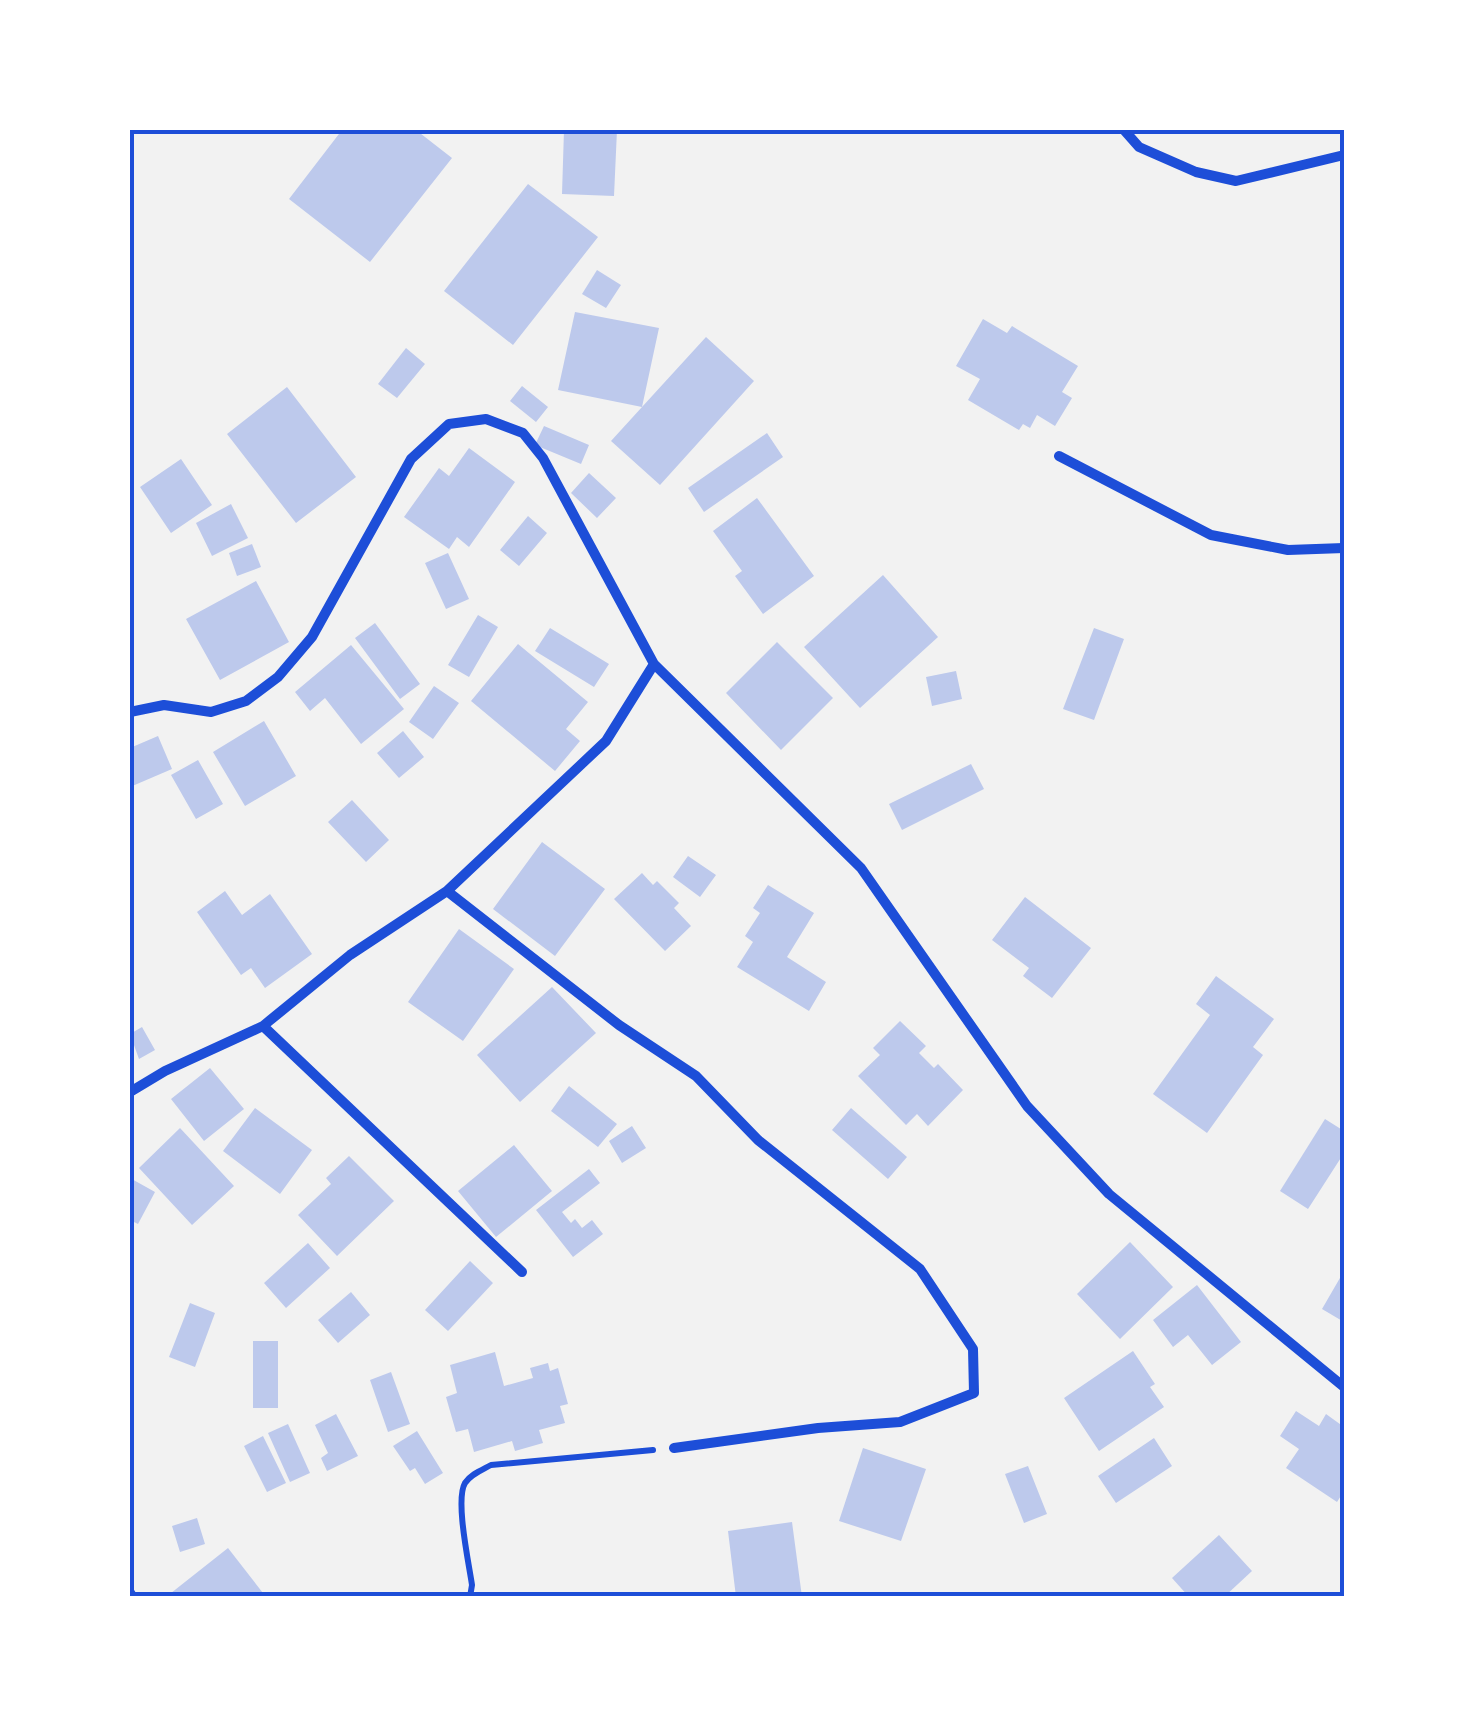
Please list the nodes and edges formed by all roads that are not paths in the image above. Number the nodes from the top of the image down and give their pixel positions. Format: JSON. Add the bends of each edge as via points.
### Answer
{"nodes":[{"id":1,"x":1124,"y":130,"type":"edge"},
{"id":2,"x":1344,"y":154,"type":"edge"},
{"id":3,"x":1059,"y":456,"type":"dead end"},
{"id":4,"x":1344,"y":548,"type":"edge"},
{"id":5,"x":654,"y":664,"type":"junction"},
{"id":6,"x":130,"y":712,"type":"edge"},
{"id":7,"x":447,"y":890,"type":"junction"},
{"id":8,"x":263,"y":1026,"type":"junction"},
{"id":9,"x":130,"y":1092,"type":"edge"},
{"id":10,"x":522,"y":1272,"type":"dead end"},
{"id":11,"x":1344,"y":1387,"type":"edge"},
{"id":12,"x":674,"y":1448,"type":"road end"}],
"edges":[{"from":1,"to":2,"type":"street","via":[[1140,147],[1236,181]]},
{"from":3,"to":4,"type":"street","via":[[1210,536],[1288,550]]},
{"from":5,"to":6,"type":"street","via":[[543,458],[523,434],[486,420],[449,424],[411,459],[312,638],[278,677],[246,701],[210,712],[164,705]]},
{"from":5,"to":7,"type":"street","via":[[606,741]]},
{"from":5,"to":11,"type":"street","via":[[861,868],[1027,1106],[1110,1194]]},
{"from":7,"to":8,"type":"street","via":[[350,955]]},
{"from":7,"to":12,"type":"street","via":[[696,1076],[758,1140],[920,1269],[973,1349],[974,1393],[900,1422]]},
{"from":8,"to":9,"type":"street"},
{"from":8,"to":10,"type":"street"}]}
